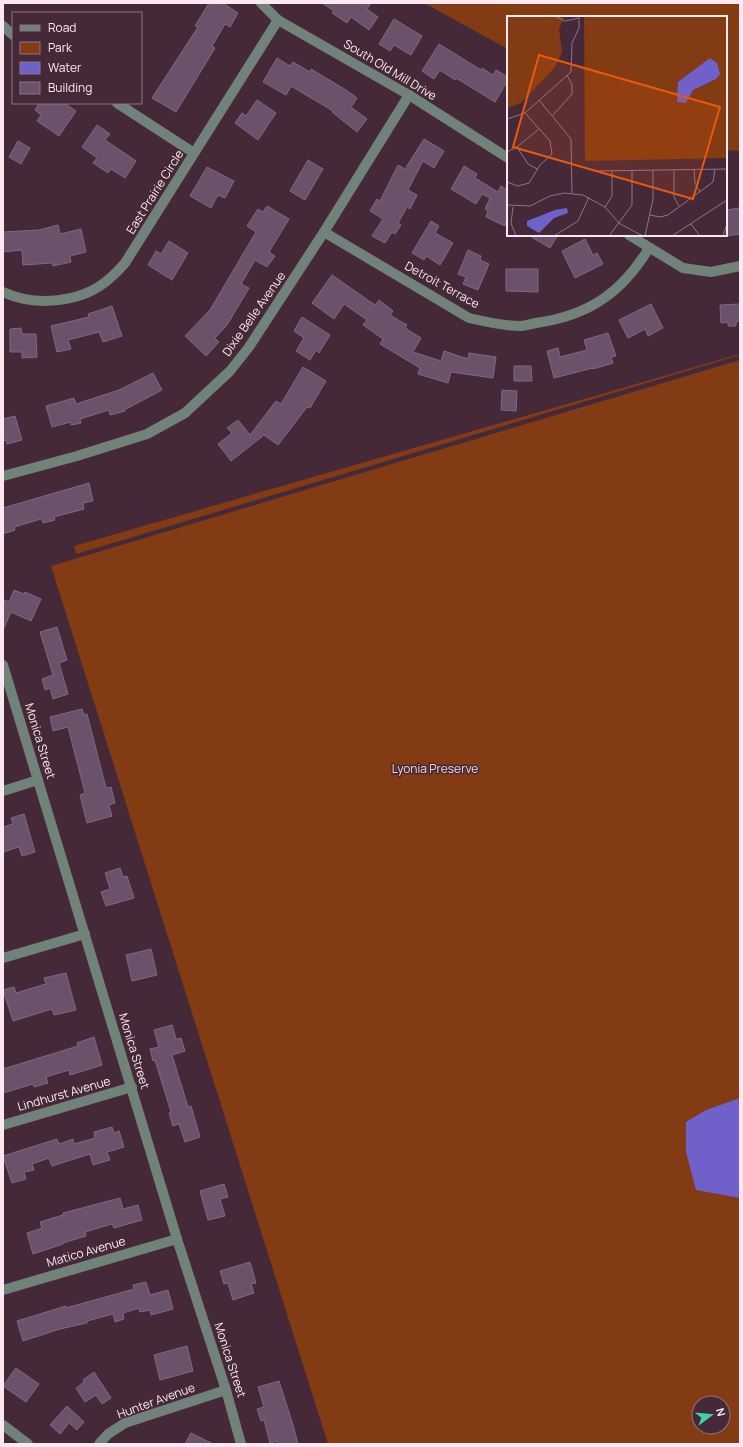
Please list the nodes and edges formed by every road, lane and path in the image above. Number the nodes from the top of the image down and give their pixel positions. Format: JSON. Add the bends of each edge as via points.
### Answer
{"nodes":[{"id":1,"x":261,"y":3,"type":"edge"},
{"id":2,"x":278,"y":20,"type":"junction"},
{"id":3,"x":9,"y":32,"type":"edge"},
{"id":4,"x":3,"y":42,"type":"edge"},
{"id":5,"x":409,"y":95,"type":"junction"},
{"id":6,"x":120,"y":104,"type":"edge"},
{"id":7,"x":194,"y":153,"type":"junction"},
{"id":8,"x":507,"y":157,"type":"edge"},
{"id":9,"x":324,"y":232,"type":"junction"},
{"id":10,"x":630,"y":236,"type":"edge"},
{"id":11,"x":649,"y":248,"type":"junction"},
{"id":12,"x":740,"y":266,"type":"edge"},
{"id":13,"x":3,"y":292,"type":"edge"},
{"id":14,"x":3,"y":476,"type":"edge"},
{"id":15,"x":3,"y":665,"type":"edge"},
{"id":16,"x":38,"y":780,"type":"junction"},
{"id":17,"x":3,"y":791,"type":"edge"},
{"id":18,"x":85,"y":934,"type":"junction"},
{"id":19,"x":3,"y":958,"type":"edge"},
{"id":20,"x":132,"y":1087,"type":"junction"},
{"id":21,"x":3,"y":1125,"type":"edge"},
{"id":22,"x":177,"y":1240,"type":"junction"},
{"id":23,"x":3,"y":1290,"type":"edge"},
{"id":24,"x":226,"y":1390,"type":"junction"},
{"id":25,"x":3,"y":1425,"type":"edge"},
{"id":26,"x":28,"y":1444,"type":"edge"},
{"id":27,"x":99,"y":1444,"type":"edge"},
{"id":28,"x":241,"y":1444,"type":"edge"}],
"edges":[{"from":1,"to":2,"type":"street","name":"South Old Mill Drive"},
{"from":2,"to":5,"type":"street","name":"South Old Mill Drive"},
{"from":2,"to":7,"type":"street","name":"East Prairie Circle"},
{"from":3,"to":4,"type":"street"},
{"from":5,"to":8,"type":"street","name":"South Old Mill Drive"},
{"from":5,"to":9,"type":"street","name":"Dixie Belle Avenue"},
{"from":6,"to":7,"type":"street"},
{"from":7,"to":13,"type":"street","name":"East Prairie Circle","via":[[125,264],[108,280],[86,293],[61,300],[36,301]]},
{"from":9,"to":11,"type":"street","name":"Detroit Terrace","via":[[469,318],[521,326],[587,310],[609,296],[637,267]]},
{"from":9,"to":14,"type":"street","name":"Dixie Belle Avenue","via":[[249,347],[230,371],[185,413],[147,434]]},
{"from":10,"to":11,"type":"street"},
{"from":11,"to":12,"type":"street","via":[[683,268],[711,272]]},
{"from":15,"to":16,"type":"street","name":"Monica Street"},
{"from":16,"to":17,"type":"street"},
{"from":16,"to":18,"type":"street","name":"Monica Street"},
{"from":18,"to":19,"type":"street"},
{"from":18,"to":20,"type":"street","name":"Monica Street"},
{"from":20,"to":21,"type":"street","name":"Lindhurst Avenue"},
{"from":20,"to":22,"type":"street","name":"Monica Street"},
{"from":22,"to":23,"type":"street","name":"Matico Avenue"},
{"from":22,"to":24,"type":"street","name":"Monica Street"},
{"from":24,"to":27,"type":"street","name":"Hunter Avenue","via":[[125,1423],[108,1434]]},
{"from":24,"to":28,"type":"street","name":"Monica Street"},
{"from":25,"to":26,"type":"street"}]}
